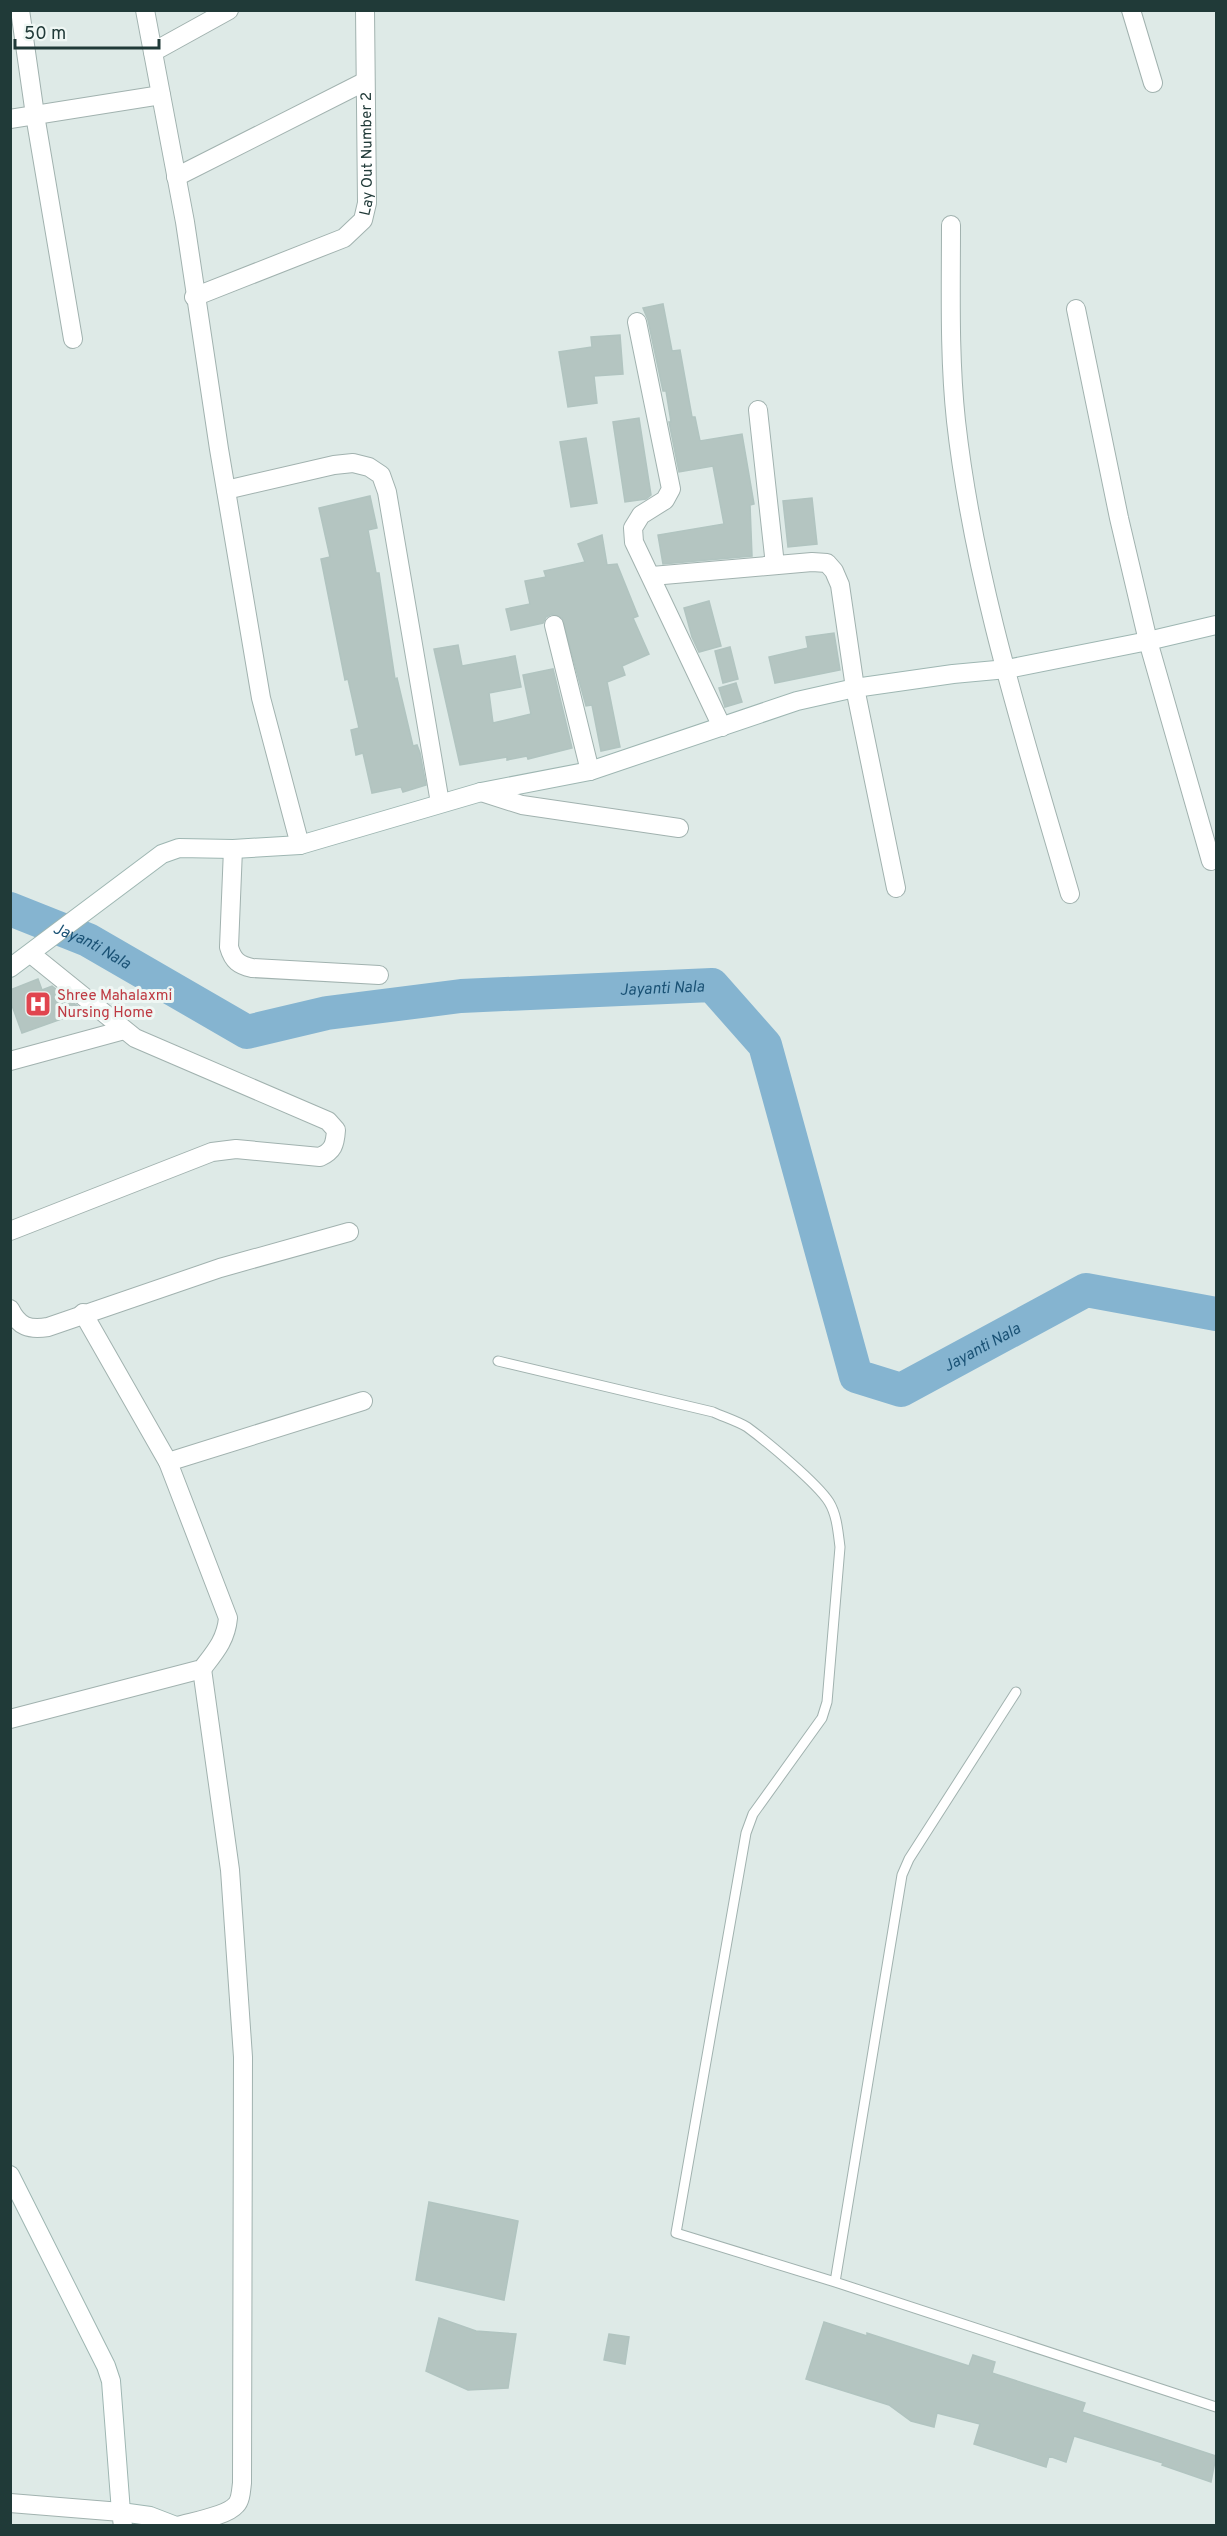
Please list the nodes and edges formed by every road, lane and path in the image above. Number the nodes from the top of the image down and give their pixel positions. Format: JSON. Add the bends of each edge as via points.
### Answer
{"nodes":[{"id":1,"x":20,"y":10,"type":"edge"},
{"id":2,"x":145,"y":10,"type":"edge"},
{"id":3,"x":230,"y":10,"type":"edge"},
{"id":4,"x":365,"y":10,"type":"edge"},
{"id":5,"x":1131,"y":10,"type":"edge"},
{"id":6,"x":153,"y":52,"type":"junction"},
{"id":7,"x":364,"y":82,"type":"junction"},
{"id":8,"x":1153,"y":83,"type":"dead end"},
{"id":9,"x":161,"y":94,"type":"junction"},
{"id":10,"x":35,"y":115,"type":"junction"},
{"id":11,"x":10,"y":119,"type":"edge"},
{"id":12,"x":176,"y":177,"type":"junction"},
{"id":13,"x":951,"y":225,"type":"dead end"},
{"id":14,"x":194,"y":297,"type":"junction"},
{"id":15,"x":1076,"y":309,"type":"dead end"},
{"id":16,"x":637,"y":322,"type":"dead end"},
{"id":17,"x":73,"y":339,"type":"dead end"},
{"id":18,"x":758,"y":410,"type":"dead end"},
{"id":19,"x":225,"y":490,"type":"junction"},
{"id":20,"x":775,"y":565,"type":"junction"},
{"id":21,"x":652,"y":576,"type":"junction"},
{"id":22,"x":554,"y":625,"type":"dead end"},
{"id":23,"x":1216,"y":626,"type":"edge"},
{"id":24,"x":1148,"y":641,"type":"junction"},
{"id":25,"x":1007,"y":669,"type":"junction"},
{"id":26,"x":855,"y":688,"type":"junction"},
{"id":27,"x":722,"y":727,"type":"junction"},
{"id":28,"x":590,"y":771,"type":"junction"},
{"id":29,"x":481,"y":792,"type":"junction"},
{"id":30,"x":440,"y":802,"type":"junction"},
{"id":31,"x":679,"y":828,"type":"dead end"},
{"id":32,"x":300,"y":845,"type":"junction"},
{"id":33,"x":232,"y":849,"type":"junction"},
{"id":34,"x":1211,"y":861,"type":"dead end"},
{"id":35,"x":896,"y":888,"type":"dead end"},
{"id":36,"x":1070,"y":894,"type":"dead end"},
{"id":37,"x":31,"y":954,"type":"junction"},
{"id":38,"x":10,"y":968,"type":"edge"},
{"id":39,"x":379,"y":975,"type":"dead end"},
{"id":40,"x":124,"y":1030,"type":"junction"},
{"id":41,"x":10,"y":1062,"type":"edge"},
{"id":42,"x":10,"y":1231,"type":"edge"},
{"id":43,"x":349,"y":1232,"type":"dead end"},
{"id":44,"x":10,"y":1309,"type":"edge"},
{"id":45,"x":83,"y":1313,"type":"junction"},
{"id":46,"x":498,"y":1361,"type":"dead end"},
{"id":47,"x":363,"y":1401,"type":"dead end"},
{"id":48,"x":168,"y":1462,"type":"junction"},
{"id":49,"x":202,"y":1669,"type":"junction"},
{"id":50,"x":1016,"y":1692,"type":"dead end"},
{"id":51,"x":10,"y":1719,"type":"edge"},
{"id":52,"x":10,"y":2175,"type":"edge"},
{"id":53,"x":835,"y":2282,"type":"junction"},
{"id":54,"x":1216,"y":2407,"type":"edge"},
{"id":55,"x":10,"y":2503,"type":"edge"},
{"id":56,"x":122,"y":2519,"type":"edge"},
{"id":57,"x":177,"y":2526,"type":"edge"}],
"edges":[{"from":1,"to":10,"type":"street"},
{"from":2,"to":6,"type":"street"},
{"from":3,"to":6,"type":"street"},
{"from":4,"to":7,"type":"street","name":"Lay Out Number 2"},
{"from":5,"to":8,"type":"street"},
{"from":6,"to":9,"type":"street"},
{"from":7,"to":12,"type":"street"},
{"from":7,"to":14,"type":"street","name":"Lay Out Number 2","via":[[363,220],[344,238]]},
{"from":9,"to":10,"type":"street"},
{"from":9,"to":12,"type":"street"},
{"from":10,"to":11,"type":"street"},
{"from":10,"to":17,"type":"street"},
{"from":12,"to":14,"type":"street"},
{"from":13,"to":25,"type":"street","via":[[956,419],[966,490]]},
{"from":14,"to":19,"type":"street"},
{"from":15,"to":24,"type":"street"},
{"from":16,"to":21,"type":"street","via":[[671,489],[665,500],[642,515],[633,528],[634,542]]},
{"from":18,"to":20,"type":"street"},
{"from":19,"to":30,"type":"street","via":[[353,463],[381,475]]},
{"from":19,"to":32,"type":"street","via":[[261,698]]},
{"from":20,"to":21,"type":"street"},
{"from":20,"to":26,"type":"street","via":[[827,563],[834,571],[840,585]]},
{"from":21,"to":27,"type":"street"},
{"from":22,"to":28,"type":"street"},
{"from":23,"to":24,"type":"street"},
{"from":24,"to":25,"type":"street"},
{"from":24,"to":34,"type":"street"},
{"from":25,"to":26,"type":"street"},
{"from":25,"to":36,"type":"street"},
{"from":26,"to":27,"type":"street","via":[[797,701]]},
{"from":26,"to":35,"type":"street"},
{"from":27,"to":28,"type":"street"},
{"from":28,"to":29,"type":"street"},
{"from":29,"to":30,"type":"street"},
{"from":29,"to":31,"type":"street","via":[[522,805]]},
{"from":30,"to":32,"type":"street"},
{"from":32,"to":33,"type":"street"},
{"from":33,"to":37,"type":"street","via":[[179,848],[162,854]]},
{"from":33,"to":39,"type":"street","via":[[232,958],[252,968]]},
{"from":37,"to":38,"type":"street"},
{"from":37,"to":40,"type":"street"},
{"from":40,"to":41,"type":"street"},
{"from":40,"to":42,"type":"street","via":[[328,1121],[336,1130],[336,1144],[320,1157],[236,1149],[212,1152]]},
{"from":43,"to":45,"type":"street","via":[[220,1268]]},
{"from":44,"to":45,"type":"street","via":[[25,1327],[36,1329]]},
{"from":45,"to":48,"type":"street"},
{"from":46,"to":53,"type":"lane","via":[[731,1419],[746,1427],[818,1488],[830,1504],[840,1547],[827,1702],[822,1718],[753,1814],[746,1833],[676,2233]]},
{"from":47,"to":48,"type":"street"},
{"from":48,"to":49,"type":"street","via":[[228,1618],[221,1645]]},
{"from":49,"to":51,"type":"street"},
{"from":49,"to":57,"type":"street","via":[[230,1870],[243,2057],[242,2483],[236,2506]]},
{"from":50,"to":53,"type":"lane","via":[[902,1875]]},
{"from":52,"to":56,"type":"street","via":[[111,2381]]},
{"from":53,"to":54,"type":"lane"},
{"from":55,"to":56,"type":"street"},
{"from":56,"to":57,"type":"street","via":[[150,2516]]}]}
